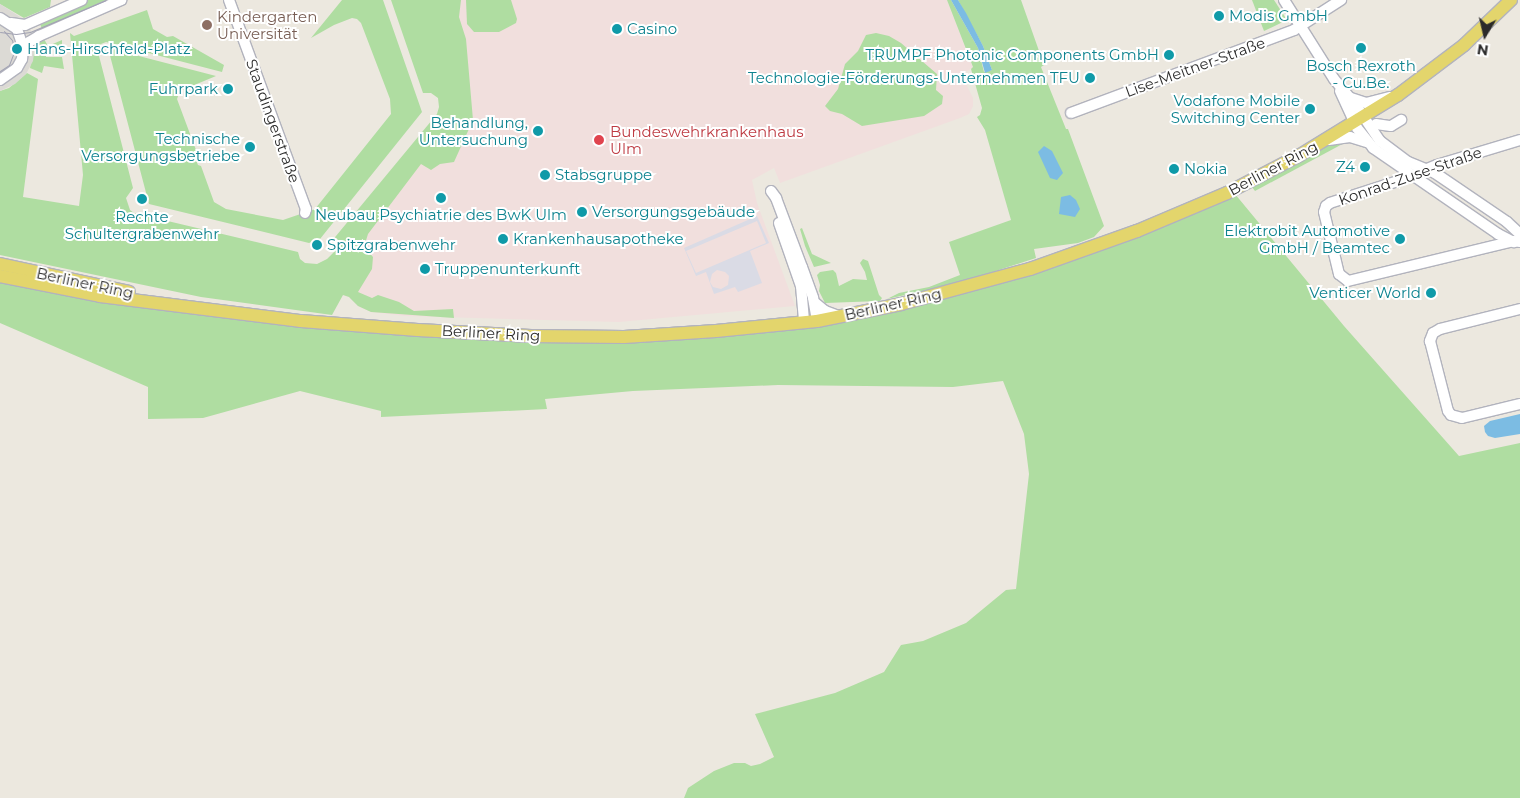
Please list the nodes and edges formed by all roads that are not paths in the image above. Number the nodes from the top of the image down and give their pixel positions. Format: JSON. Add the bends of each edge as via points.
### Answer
{"nodes":[{"id":1,"x":82,"y":0,"type":"edge"},
{"id":2,"x":121,"y":0,"type":"edge"},
{"id":3,"x":229,"y":0,"type":"edge"},
{"id":4,"x":1284,"y":0,"type":"edge"},
{"id":5,"x":1341,"y":0,"type":"edge"},
{"id":6,"x":1511,"y":0,"type":"edge"},
{"id":7,"x":4,"y":19,"type":"edge"},
{"id":8,"x":1301,"y":26,"type":"junction"},
{"id":9,"x":23,"y":51,"type":"junction"},
{"id":10,"x":1334,"y":79,"type":"junction"},
{"id":11,"x":0,"y":80,"type":"edge"},
{"id":12,"x":1398,"y":95,"type":"junction"},
{"id":13,"x":1349,"y":97,"type":"junction"},
{"id":14,"x":1071,"y":113,"type":"dead end"},
{"id":15,"x":1359,"y":121,"type":"junction"},
{"id":16,"x":1376,"y":124,"type":"dead end"},
{"id":17,"x":1402,"y":124,"type":"dead end"},
{"id":18,"x":1520,"y":140,"type":"edge"},
{"id":19,"x":1324,"y":141,"type":"junction"},
{"id":20,"x":1367,"y":142,"type":"junction"},
{"id":21,"x":1426,"y":169,"type":"junction"},
{"id":22,"x":1412,"y":175,"type":"junction"},
{"id":23,"x":305,"y":213,"type":"dead end"},
{"id":24,"x":1519,"y":239,"type":"edge"},
{"id":25,"x":0,"y":264,"type":"edge"},
{"id":26,"x":0,"y":276,"type":"edge"},
{"id":27,"x":814,"y":302,"type":"junction"},
{"id":28,"x":200,"y":308,"type":"junction"},
{"id":29,"x":1520,"y":309,"type":"edge"},
{"id":30,"x":839,"y":316,"type":"junction"},
{"id":31,"x":811,"y":322,"type":"junction"},
{"id":32,"x":1520,"y":404,"type":"edge"}],
"edges":[{"from":1,"to":7,"type":"street","via":[[25,25]]},
{"from":2,"to":9,"type":"street","via":[[34,38]]},
{"from":3,"to":23,"type":"street","name":"Staudingerstraße"},
{"from":4,"to":8,"type":"street"},
{"from":5,"to":8,"type":"street","name":"Lise-Meitner-Straße"},
{"from":6,"to":12,"type":"main road","name":"Berliner Ring","via":[[1464,45]]},
{"from":7,"to":9,"type":"street","via":[[21,37]]},
{"from":8,"to":10,"type":"street"},
{"from":8,"to":14,"type":"street","name":"Lise-Meitner-Straße"},
{"from":9,"to":11,"type":"street","via":[[17,68]]},
{"from":10,"to":13,"type":"street"},
{"from":10,"to":15,"type":"street"},
{"from":12,"to":13,"type":"street","via":[[1366,103]]},
{"from":12,"to":15,"type":"main road","name":"Berliner Ring"},
{"from":13,"to":15,"type":"street"},
{"from":15,"to":19,"type":"main road","name":"Berliner Ring"},
{"from":15,"to":20,"type":"street"},
{"from":15,"to":21,"type":"street","via":[[1385,146],[1408,162]]},
{"from":16,"to":17,"type":"street"},
{"from":18,"to":21,"type":"street","name":"Konrad-Zuse-Straße"},
{"from":19,"to":20,"type":"street","via":[[1346,137]]},
{"from":19,"to":30,"type":"main road","name":"Berliner Ring","via":[[1200,205],[1065,257],[961,289]]},
{"from":20,"to":22,"type":"street"},
{"from":21,"to":22,"type":"street","name":"Konrad-Zuse-Straße"},
{"from":21,"to":24,"type":"street","via":[[1507,222]]},
{"from":22,"to":24,"type":"street"},
{"from":22,"to":24,"type":"street","name":"Konrad-Zuse-Straße","via":[[1326,206],[1325,217],[1338,274],[1344,280]]},
{"from":25,"to":28,"type":"main road","name":"Berliner Ring"},
{"from":26,"to":28,"type":"main road","name":"Berliner Ring","via":[[100,296]]},
{"from":27,"to":30,"type":"street","via":[[825,312]]},
{"from":27,"to":31,"type":"street"},
{"from":27,"to":31,"type":"street","via":[[771,191],[770,200]]},
{"from":28,"to":31,"type":"main road","name":"Berliner Ring","via":[[301,321],[531,336],[716,332]]},
{"from":29,"to":32,"type":"street","via":[[1440,329],[1432,333],[1430,343],[1448,411],[1455,417]]},
{"from":30,"to":31,"type":"main road","name":"Berliner Ring"}]}
